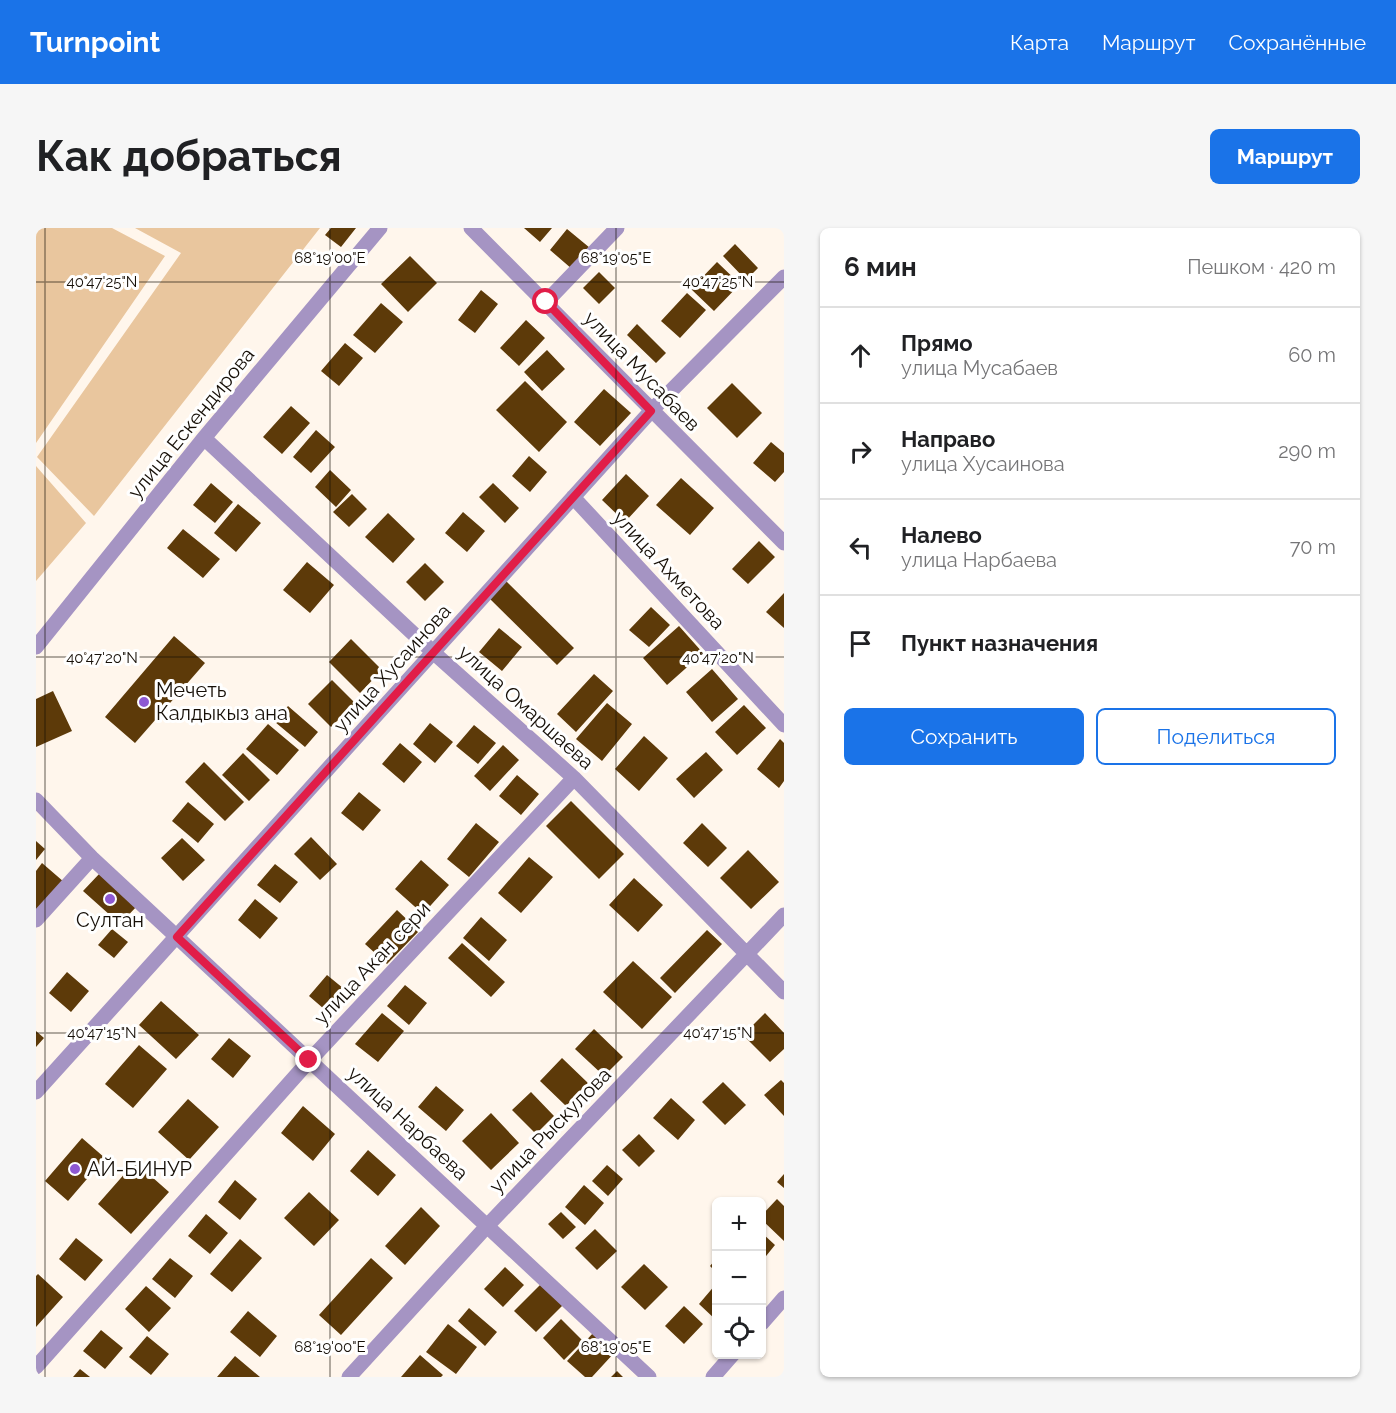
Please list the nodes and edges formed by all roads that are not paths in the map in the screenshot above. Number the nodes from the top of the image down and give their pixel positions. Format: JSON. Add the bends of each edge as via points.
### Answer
{"nodes":[{"id":1,"x":380,"y":228,"type":"edge"},
{"id":2,"x":471,"y":228,"type":"edge"},
{"id":3,"x":617,"y":228,"type":"edge"},
{"id":4,"x":784,"y":277,"type":"edge"},
{"id":5,"x":546,"y":302,"type":"junction"},
{"id":6,"x":651,"y":411,"type":"junction"},
{"id":7,"x":204,"y":438,"type":"junction"},
{"id":8,"x":573,"y":497,"type":"junction"},
{"id":9,"x":784,"y":543,"type":"edge"},
{"id":10,"x":36,"y":647,"type":"edge"},
{"id":11,"x":434,"y":653,"type":"junction"},
{"id":12,"x":784,"y":725,"type":"edge"},
{"id":13,"x":574,"y":777,"type":"junction"},
{"id":14,"x":36,"y":800,"type":"edge"},
{"id":15,"x":92,"y":858,"type":"junction"},
{"id":16,"x":784,"y":915,"type":"edge"},
{"id":17,"x":36,"y":920,"type":"edge"},
{"id":18,"x":177,"y":937,"type":"junction"},
{"id":19,"x":746,"y":954,"type":"junction"},
{"id":20,"x":784,"y":993,"type":"edge"},
{"id":21,"x":309,"y":1060,"type":"junction"},
{"id":22,"x":36,"y":1092,"type":"edge"},
{"id":23,"x":488,"y":1225,"type":"junction"},
{"id":24,"x":784,"y":1298,"type":"edge"},
{"id":25,"x":766,"y":1318,"type":"edge"},
{"id":26,"x":729,"y":1359,"type":"edge"},
{"id":27,"x":36,"y":1367,"type":"edge"},
{"id":28,"x":348,"y":1377,"type":"edge"},
{"id":29,"x":649,"y":1377,"type":"edge"},
{"id":30,"x":713,"y":1377,"type":"edge"}],
"edges":[{"from":1,"to":7,"type":"street","name":"улица Ескендирова"},
{"from":2,"to":5,"type":"street","name":"улица Мусабаев"},
{"from":3,"to":5,"type":"street"},
{"from":4,"to":6,"type":"street","name":"улица Хусаинова"},
{"from":5,"to":6,"type":"street","name":"улица Мусабаев"},
{"from":6,"to":8,"type":"street","name":"улица Хусаинова"},
{"from":6,"to":9,"type":"street","name":"улица Мусабаев"},
{"from":7,"to":10,"type":"street","name":"улица Ескендирова"},
{"from":7,"to":11,"type":"street","name":"улица Омаршаева"},
{"from":8,"to":11,"type":"street","name":"улица Хусаинова"},
{"from":8,"to":12,"type":"street","name":"улица Ахметова"},
{"from":11,"to":13,"type":"street","name":"улица Омаршаева"},
{"from":11,"to":18,"type":"street","name":"улица Хусаинова"},
{"from":13,"to":19,"type":"street","name":"улица Омаршаева"},
{"from":13,"to":21,"type":"street","name":"улица Акан сери"},
{"from":14,"to":15,"type":"street","name":"улица Нарбаева"},
{"from":15,"to":17,"type":"street"},
{"from":15,"to":18,"type":"street","name":"улица Нарбаева"},
{"from":16,"to":19,"type":"street","name":"улица Рыскулова"},
{"from":18,"to":21,"type":"street","name":"улица Нарбаева"},
{"from":18,"to":22,"type":"street","name":"улица Хусаинова"},
{"from":19,"to":20,"type":"street","name":"улица Омаршаева"},
{"from":19,"to":23,"type":"street","name":"улица Рыскулова"},
{"from":21,"to":23,"type":"street","name":"улица Нарбаева"},
{"from":21,"to":27,"type":"street","name":"улица Акан сери"},
{"from":23,"to":28,"type":"street","name":"улица Рыскулова"},
{"from":23,"to":29,"type":"street","name":"улица Нарбаева"},
{"from":24,"to":25,"type":"street"},
{"from":26,"to":30,"type":"street"}]}
